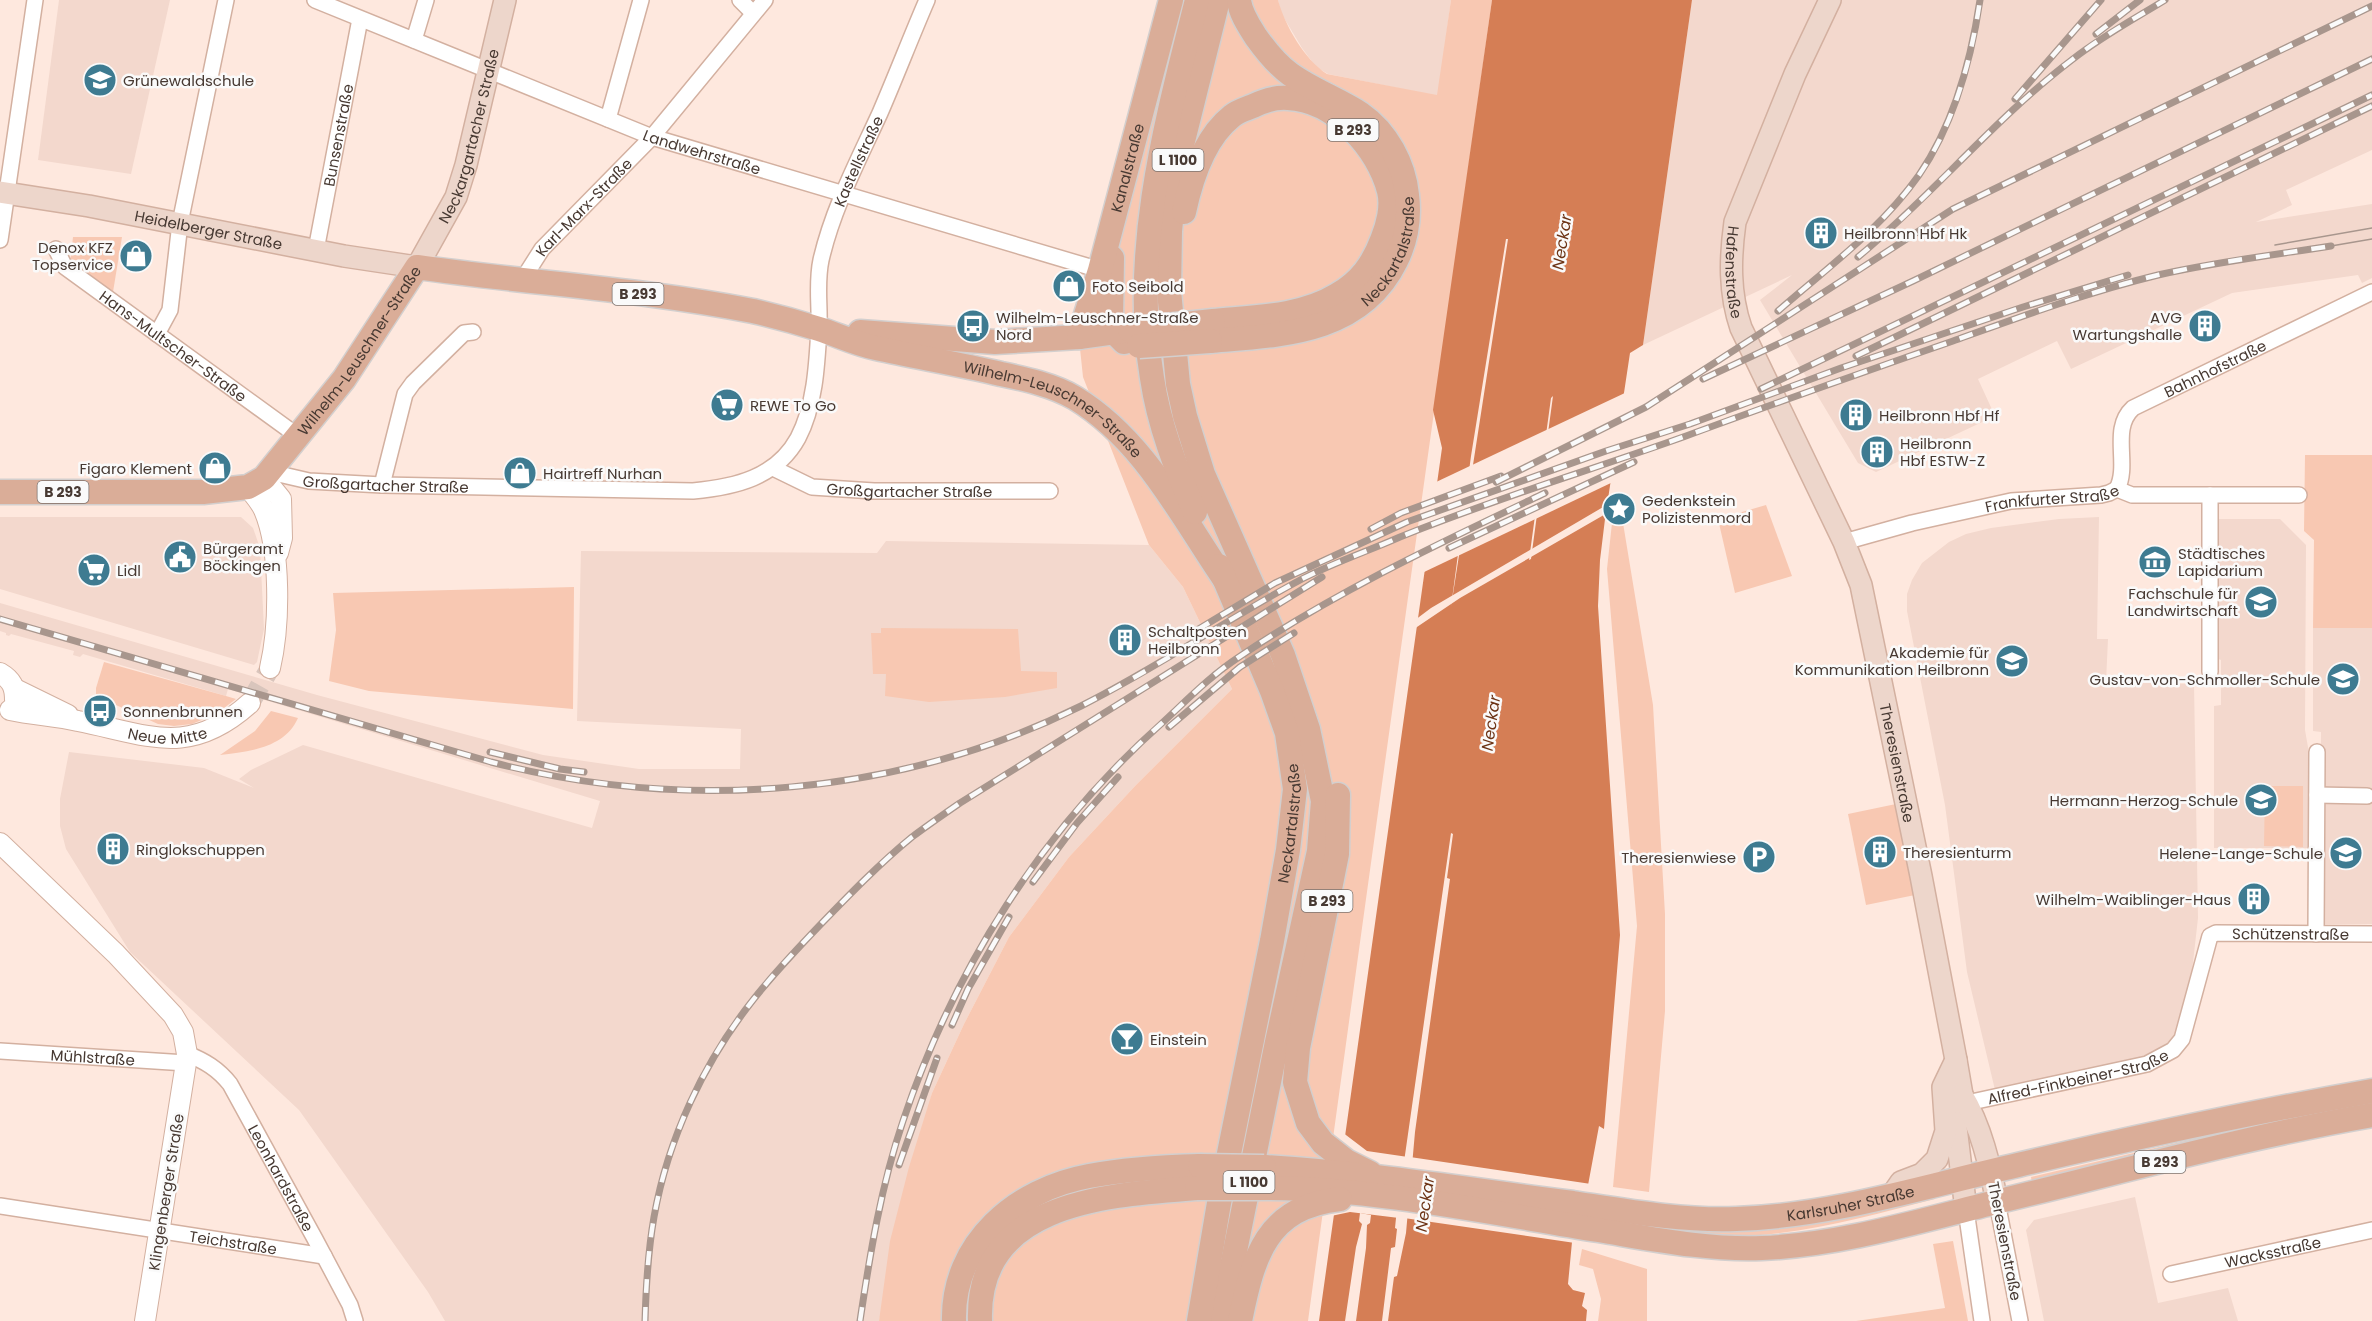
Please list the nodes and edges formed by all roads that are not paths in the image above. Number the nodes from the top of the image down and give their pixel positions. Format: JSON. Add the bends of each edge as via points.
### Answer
{"nodes":[{"id":1,"x":35,"y":0,"type":"edge"},
{"id":2,"x":226,"y":0,"type":"edge"},
{"id":3,"x":315,"y":0,"type":"edge"},
{"id":4,"x":426,"y":0,"type":"edge"},
{"id":5,"x":505,"y":0,"type":"edge"},
{"id":6,"x":641,"y":0,"type":"edge"},
{"id":7,"x":740,"y":0,"type":"edge"},
{"id":8,"x":765,"y":0,"type":"edge"},
{"id":9,"x":927,"y":0,"type":"edge"},
{"id":10,"x":1172,"y":0,"type":"edge"},
{"id":11,"x":1197,"y":0,"type":"edge"},
{"id":12,"x":1218,"y":0,"type":"edge"},
{"id":13,"x":1239,"y":0,"type":"edge"},
{"id":14,"x":1830,"y":0,"type":"edge"},
{"id":15,"x":753,"y":13,"type":"junction"},
{"id":16,"x":360,"y":19,"type":"junction"},
{"id":17,"x":414,"y":40,"type":"junction"},
{"id":18,"x":489,"y":71,"type":"junction"},
{"id":19,"x":608,"y":119,"type":"junction"},
{"id":20,"x":652,"y":137,"type":"junction"},
{"id":21,"x":1128,"y":163,"type":"junction"},
{"id":22,"x":4,"y":193,"type":"edge"},
{"id":23,"x":842,"y":194,"type":"junction"},
{"id":24,"x":180,"y":223,"type":"junction"},
{"id":25,"x":0,"y":240,"type":"edge"},
{"id":26,"x":56,"y":249,"type":"dead end"},
{"id":27,"x":316,"y":250,"type":"junction"},
{"id":28,"x":417,"y":267,"type":"junction"},
{"id":29,"x":1100,"y":270,"type":"junction"},
{"id":30,"x":521,"y":282,"type":"junction"},
{"id":31,"x":1169,"y":291,"type":"junction"},
{"id":32,"x":2372,"y":292,"type":"edge"},
{"id":33,"x":819,"y":329,"type":"junction"},
{"id":34,"x":1212,"y":331,"type":"junction"},
{"id":35,"x":473,"y":332,"type":"dead end"},
{"id":36,"x":157,"y":334,"type":"junction"},
{"id":37,"x":1079,"y":337,"type":"junction"},
{"id":38,"x":1128,"y":338,"type":"junction"},
{"id":39,"x":927,"y":358,"type":"junction"},
{"id":40,"x":299,"y":436,"type":"junction"},
{"id":41,"x":773,"y":468,"type":"junction"},
{"id":42,"x":261,"y":479,"type":"junction"},
{"id":43,"x":382,"y":485,"type":"junction"},
{"id":44,"x":2117,"y":489,"type":"junction"},
{"id":45,"x":1050,"y":491,"type":"dead end"},
{"id":46,"x":0,"y":492,"type":"edge"},
{"id":47,"x":2210,"y":495,"type":"junction"},
{"id":48,"x":2299,"y":495,"type":"dead end"},
{"id":49,"x":1844,"y":542,"type":"junction"},
{"id":50,"x":1225,"y":580,"type":"junction"},
{"id":51,"x":1283,"y":655,"type":"junction"},
{"id":52,"x":270,"y":668,"type":"tunnel mouth"},
{"id":53,"x":2210,"y":672,"type":"dead end"},
{"id":54,"x":0,"y":673,"type":"edge"},
{"id":55,"x":15,"y":688,"type":"junction"},
{"id":56,"x":250,"y":703,"type":"tunnel mouth"},
{"id":57,"x":5,"y":714,"type":"edge"},
{"id":58,"x":78,"y":721,"type":"junction"},
{"id":59,"x":2317,"y":752,"type":"dead end"},
{"id":60,"x":2317,"y":795,"type":"junction"},
{"id":61,"x":2367,"y":796,"type":"dead end"},
{"id":62,"x":0,"y":843,"type":"edge"},
{"id":63,"x":2316,"y":934,"type":"junction"},
{"id":64,"x":2372,"y":934,"type":"edge"},
{"id":65,"x":2210,"y":936,"type":"joint"},
{"id":66,"x":0,"y":1051,"type":"edge"},
{"id":67,"x":187,"y":1058,"type":"junction"},
{"id":68,"x":1956,"y":1060,"type":"junction"},
{"id":69,"x":2372,"y":1090,"type":"edge"},
{"id":70,"x":1964,"y":1099,"type":"junction"},
{"id":71,"x":2372,"y":1114,"type":"edge"},
{"id":72,"x":1991,"y":1171,"type":"junction"},
{"id":73,"x":1198,"y":1177,"type":"junction"},
{"id":74,"x":1962,"y":1178,"type":"junction"},
{"id":75,"x":1381,"y":1187,"type":"junction"},
{"id":76,"x":1321,"y":1188,"type":"junction"},
{"id":77,"x":1892,"y":1195,"type":"junction"},
{"id":78,"x":1997,"y":1202,"type":"junction"},
{"id":79,"x":0,"y":1206,"type":"edge"},
{"id":80,"x":1965,"y":1210,"type":"junction"},
{"id":81,"x":159,"y":1230,"type":"junction"},
{"id":82,"x":2372,"y":1230,"type":"edge"},
{"id":83,"x":1212,"y":1240,"type":"junction"},
{"id":84,"x":324,"y":1256,"type":"junction"},
{"id":85,"x":2171,"y":1274,"type":"dead end"},
{"id":86,"x":145,"y":1321,"type":"edge"},
{"id":87,"x":355,"y":1321,"type":"edge"},
{"id":88,"x":954,"y":1321,"type":"edge"},
{"id":89,"x":980,"y":1321,"type":"edge"},
{"id":90,"x":1187,"y":1321,"type":"edge"},
{"id":91,"x":1198,"y":1321,"type":"edge"},
{"id":92,"x":1221,"y":1321,"type":"edge"},
{"id":93,"x":1240,"y":1321,"type":"edge"},
{"id":94,"x":1982,"y":1321,"type":"edge"},
{"id":95,"x":2020,"y":1321,"type":"edge"}],
"edges":[{"from":1,"to":22,"type":"street"},
{"from":2,"to":24,"type":"street"},
{"from":3,"to":16,"type":"street","name":"Landwehrstraße"},
{"from":4,"to":17,"type":"street"},
{"from":5,"to":18,"type":"main road","name":"Neckargartacher Straße"},
{"from":6,"to":19,"type":"street"},
{"from":7,"to":15,"type":"street"},
{"from":8,"to":15,"type":"street","name":"Karl-Marx-Straße"},
{"from":9,"to":23,"type":"street","name":"Kastellstraße"},
{"from":10,"to":21,"type":"main road","name":"Kanalstraße"},
{"from":11,"to":50,"type":"main road","name":"Neckartalstraße","number":"L 1100","via":[[1154,195],[1147,251],[1147,311],[1152,377],[1166,436]]},
{"from":12,"to":31,"type":"main road","name":"Neckartalstraße","number":"L 1100","via":[[1176,169]]},
{"from":13,"to":34,"type":"main road","name":"Neckartalstraße","via":[[1249,26],[1268,54],[1289,74],[1363,116],[1397,155],[1406,181],[1408,227],[1389,274],[1373,294],[1335,320],[1308,330]]},
{"from":14,"to":49,"type":"main road","name":"Hafenstraße","via":[[1735,222],[1731,273],[1733,300],[1742,328]]},
{"from":15,"to":20,"type":"street","name":"Karl-Marx-Straße"},
{"from":16,"to":17,"type":"street","name":"Landwehrstraße"},
{"from":16,"to":27,"type":"street","name":"Bunsenstraße"},
{"from":17,"to":18,"type":"street","name":"Landwehrstraße"},
{"from":18,"to":19,"type":"street","name":"Landwehrstraße"},
{"from":18,"to":28,"type":"main road","name":"Neckargartacher Straße","via":[[456,197]]},
{"from":19,"to":20,"type":"street","name":"Landwehrstraße"},
{"from":20,"to":23,"type":"street","name":"Landwehrstraße"},
{"from":20,"to":30,"type":"street","name":"Karl-Marx-Straße","via":[[542,249]]},
{"from":21,"to":29,"type":"main road","name":"Kanalstraße"},
{"from":21,"to":38,"type":"main road","via":[[1110,278],[1111,319]]},
{"from":22,"to":24,"type":"main road","name":"Heidelberger Straße"},
{"from":22,"to":25,"type":"street"},
{"from":23,"to":29,"type":"street","name":"Landwehrstraße"},
{"from":23,"to":33,"type":"street","name":"Kastellstraße","via":[[821,261]]},
{"from":24,"to":27,"type":"main road","name":"Heidelberger Straße"},
{"from":24,"to":36,"type":"street","via":[[170,310]]},
{"from":26,"to":36,"type":"street","name":"Hans-Multscher-Straße","via":[[65,267]]},
{"from":27,"to":28,"type":"main road","name":"Heidelberger Straße"},
{"from":28,"to":30,"type":"main road","name":"Wilhelm-Leuschner-Straße","number":"B 293"},
{"from":28,"to":40,"type":"main road","name":"Wilhelm-Leuschner-Straße","via":[[344,379]]},
{"from":29,"to":37,"type":"main road","name":"Kanalstraße"},
{"from":30,"to":33,"type":"main road","name":"Wilhelm-Leuschner-Straße","number":"B 293","via":[[671,297]]},
{"from":31,"to":34,"type":"main road","name":"Neckartalstraße","number":"B 293","via":[[1189,188],[1209,142],[1232,115],[1262,101],[1288,98],[1315,105],[1339,118],[1359,136],[1375,156],[1390,192],[1390,212],[1376,257],[1360,278],[1311,307]]},
{"from":31,"to":51,"type":"main road","name":"Neckartalstraße","number":"B 293","via":[[1185,416],[1203,474]]},
{"from":32,"to":44,"type":"street","name":"Bahnhofstraße","via":[[2133,408],[2123,422],[2121,480]]},
{"from":33,"to":37,"type":"main road","name":"Wilhelm-Leuschner-Straße","number":"B 293","via":[[996,342]]},
{"from":33,"to":39,"type":"main road","name":"Wilhelm-Leuschner-Straße","number":"B 293","via":[[872,347]]},
{"from":33,"to":41,"type":"street","name":"Großgartacher Straße","via":[[808,414],[797,440]]},
{"from":34,"to":38,"type":"main road","name":"Neckartalstraße","number":"B 293","bridge":true},
{"from":35,"to":43,"type":"street","via":[[464,333],[405,394]]},
{"from":36,"to":40,"type":"street","name":"Hans-Multscher-Straße"},
{"from":37,"to":38,"type":"main road","name":"Wilhelm-Leuschner-Straße","number":"B 293"},
{"from":38,"to":39,"type":"main road","name":"Neckartalstraße","via":[[1020,355]]},
{"from":39,"to":50,"type":"main road","name":"Wilhelm-Leuschner-Straße","number":"B 293","via":[[1046,386],[1074,398],[1100,417],[1143,458],[1164,485]]},
{"from":40,"to":42,"type":"main road","name":"Wilhelm-Leuschner-Straße"},
{"from":41,"to":43,"type":"street","name":"Großgartacher Straße","via":[[750,481],[693,491]]},
{"from":41,"to":45,"type":"street","name":"Großgartacher Straße","via":[[812,487]]},
{"from":42,"to":43,"type":"street","name":"Großgartacher Straße"},
{"from":42,"to":46,"type":"main road","name":"Großgartacher Straße","number":"B 293","via":[[203,492]]},
{"from":42,"to":52,"type":"street","via":[[281,499],[282,507],[282,538],[276,558],[276,630]]},
{"from":44,"to":47,"type":"street","name":"Frankfurter Straße","via":[[2132,495]]},
{"from":44,"to":49,"type":"street","name":"Frankfurter Straße","via":[[2102,495],[2011,501],[1912,522]]},
{"from":47,"to":48,"type":"street","name":"Frankfurter Straße"},
{"from":47,"to":53,"type":"street"},
{"from":49,"to":68,"type":"main road","name":"Theresienstraße","via":[[1862,585]]},
{"from":50,"to":83,"type":"main road","name":"Neckartalstraße","number":"B 293","via":[[1287,733],[1295,789],[1276,918]]},
{"from":51,"to":75,"type":"main road","name":"Neckartalstraße","number":"B 293","via":[[1308,695],[1326,741],[1339,803],[1337,854],[1298,1048],[1295,1082],[1308,1123],[1328,1148]]},
{"from":51,"to":92,"type":"main road","name":"Neckartalstraße","number":"L 1100","via":[[1319,773],[1323,801],[1319,851]]},
{"from":54,"to":55,"type":"street","name":"Neue Mitte"},
{"from":55,"to":57,"type":"street","name":"Neue Mitte","via":[[15,700]]},
{"from":55,"to":58,"type":"street","name":"Neue Mitte"},
{"from":56,"to":58,"type":"street","name":"Neue Mitte","via":[[235,717],[200,736],[143,736]]},
{"from":57,"to":58,"type":"street","name":"Neue Mitte"},
{"from":59,"to":60,"type":"street"},
{"from":60,"to":61,"type":"street"},
{"from":60,"to":63,"type":"street"},
{"from":62,"to":67,"type":"street","via":[[116,954],[172,1015],[183,1032]]},
{"from":63,"to":64,"type":"street","name":"Schützenstraße"},
{"from":63,"to":65,"type":"street","name":"Schützenstraße"},
{"from":65,"to":70,"type":"street","name":"Alfred-Finkbeiner-Straße","via":[[2182,1039],[2174,1050],[2147,1064]]},
{"from":66,"to":67,"type":"street","name":"Mühlstraße"},
{"from":67,"to":81,"type":"street","name":"Klingenberger Straße"},
{"from":67,"to":84,"type":"street","name":"Leonhardstraße","via":[[202,1060],[230,1084]]},
{"from":68,"to":70,"type":"main road","name":"Theresienstraße"},
{"from":68,"to":77,"type":"main road","via":[[1943,1087],[1946,1131],[1937,1159],[1922,1174],[1901,1182]]},
{"from":69,"to":72,"type":"main road","name":"Karlsruher Straße","number":"B 293"},
{"from":70,"to":72,"type":"main road","name":"Theresienstraße"},
{"from":70,"to":74,"type":"main road","name":"Theresienstraße","via":[[1956,1127]]},
{"from":71,"to":78,"type":"main road","number":"B 293","via":[[2291,1129]]},
{"from":72,"to":74,"type":"main road","name":"Karlsruher Straße","number":"B 293"},
{"from":72,"to":78,"type":"main road","name":"Theresienstraße"},
{"from":73,"to":76,"type":"main road","bridge":true,"via":[[1262,1178]]},
{"from":73,"to":88,"type":"main road","via":[[1136,1169],[1050,1187],[1019,1203],[991,1226],[971,1252],[958,1280]]},
{"from":73,"to":89,"type":"main road","via":[[1092,1200],[1035,1220],[1005,1245],[989,1270],[980,1298]]},
{"from":74,"to":77,"type":"main road","name":"Karlsruher Straße","number":"B 293"},
{"from":74,"to":80,"type":"main road","name":"Theresienstraße"},
{"from":75,"to":76,"type":"main road"},
{"from":75,"to":77,"type":"main road","name":"Karlsruher Straße","number":"B 293","via":[[1731,1219],[1769,1218]]},
{"from":75,"to":80,"type":"main road","number":"B 293","via":[[1692,1246],[1796,1246]]},
{"from":76,"to":93,"type":"main road","via":[[1286,1217],[1260,1248]]},
{"from":78,"to":80,"type":"main road","number":"B 293"},
{"from":78,"to":95,"type":"street","name":"Theresienstraße"},
{"from":79,"to":81,"type":"street","name":"Teichstraße"},
{"from":80,"to":94,"type":"street","name":"Theresienstraße"},
{"from":81,"to":84,"type":"street","name":"Teichstraße"},
{"from":81,"to":86,"type":"street","name":"Klingenberger Straße"},
{"from":82,"to":85,"type":"street","name":"Wacksstraße"},
{"from":83,"to":90,"type":"main road","number":"B 293","via":[[1195,1283]]},
{"from":83,"to":91,"type":"main road","name":"Neckartalstraße"},
{"from":84,"to":87,"type":"street","name":"Leonhardstraße"}]}
